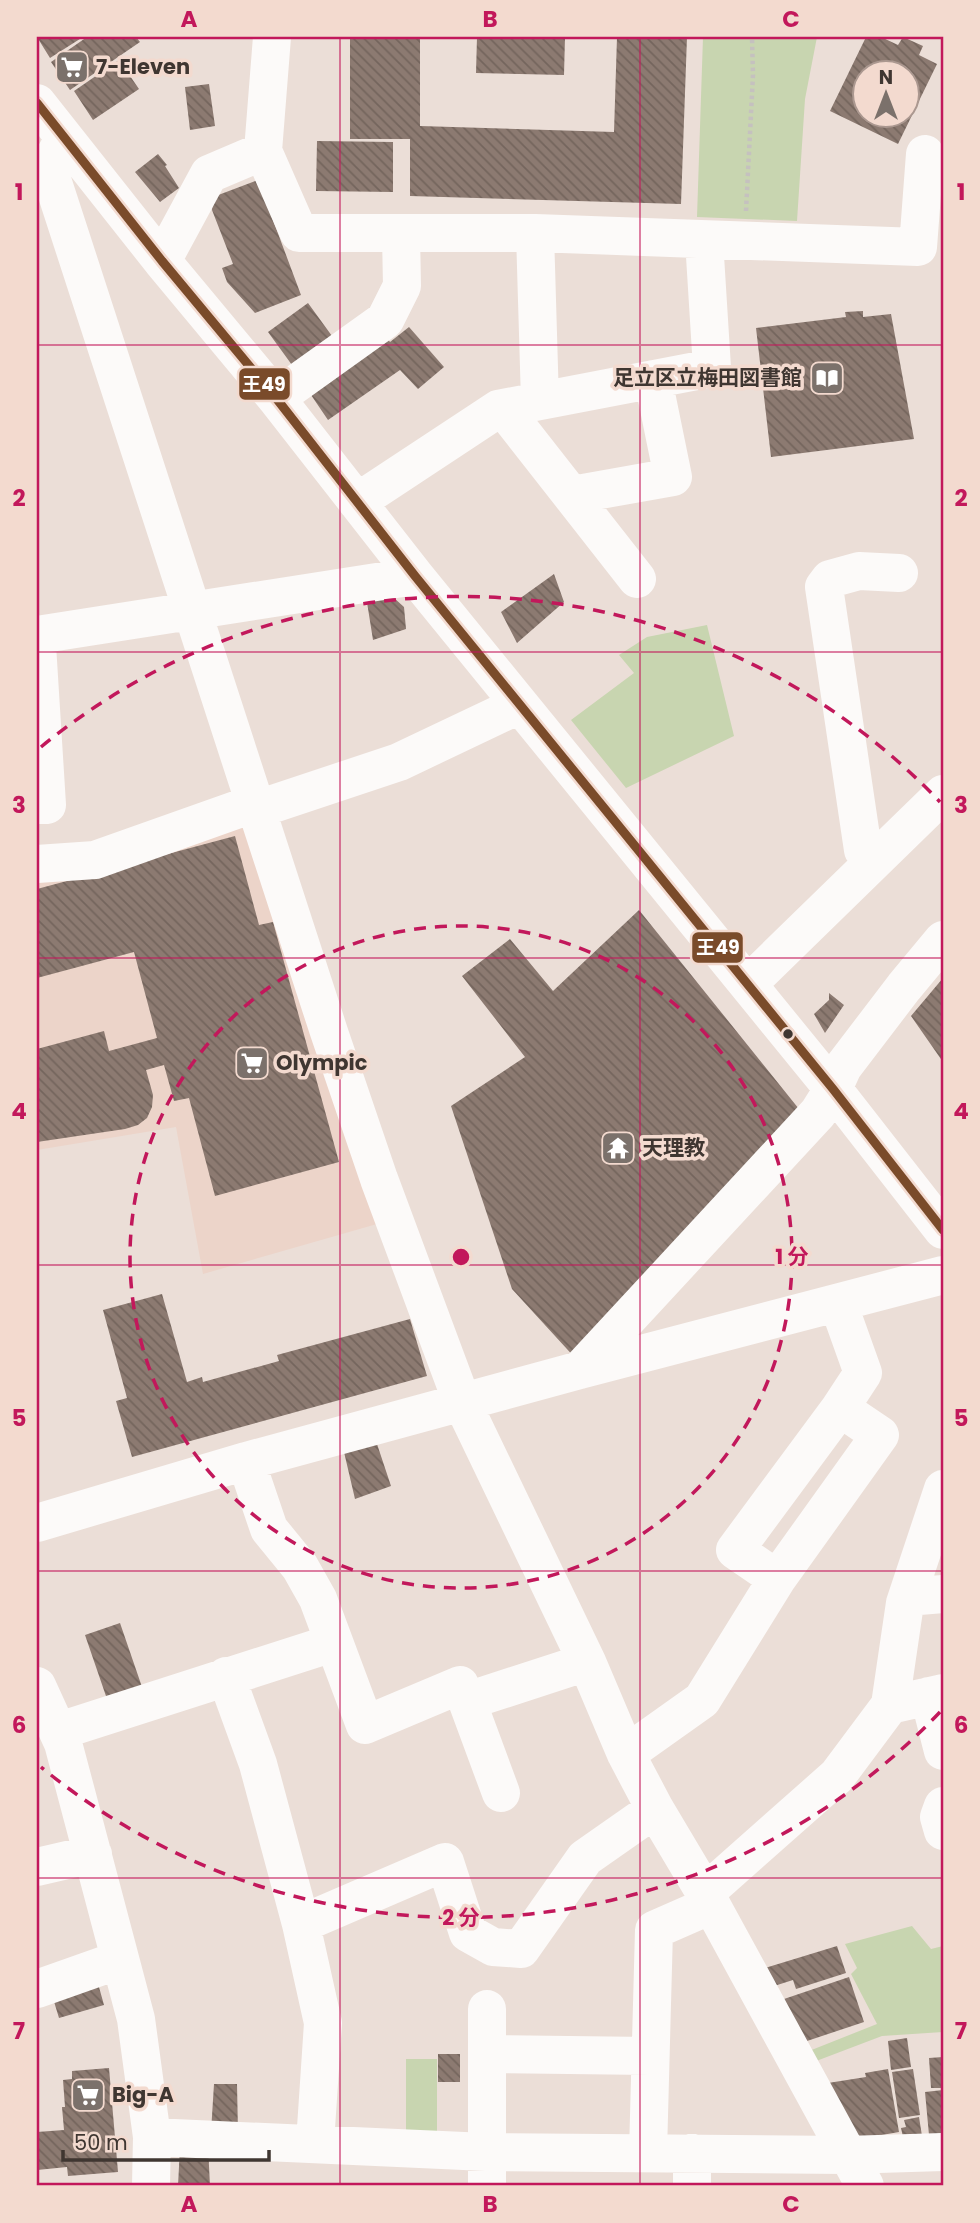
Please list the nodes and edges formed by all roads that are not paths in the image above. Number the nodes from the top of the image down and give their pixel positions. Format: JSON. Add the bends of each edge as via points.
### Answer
{"nodes":[{"id":1,"x":272,"y":37,"type":"edge"},
{"id":2,"x":37,"y":103,"type":"edge"},
{"id":3,"x":51,"y":144,"type":"edge"},
{"id":4,"x":262,"y":151,"type":"junction"},
{"id":5,"x":928,"y":155,"type":"edge"},
{"id":6,"x":535,"y":233,"type":"junction"},
{"id":7,"x":401,"y":234,"type":"junction"},
{"id":8,"x":704,"y":240,"type":"junction"},
{"id":9,"x":162,"y":261,"type":"junction"},
{"id":10,"x":653,"y":379,"type":"junction"},
{"id":11,"x":276,"y":398,"type":"junction"},
{"id":12,"x":521,"y":404,"type":"junction"},
{"id":13,"x":572,"y":495,"type":"junction"},
{"id":14,"x":357,"y":502,"type":"junction"},
{"id":15,"x":899,"y":573,"type":"dead end"},
{"id":16,"x":415,"y":576,"type":"junction"},
{"id":17,"x":637,"y":579,"type":"dead end"},
{"id":18,"x":194,"y":612,"type":"junction"},
{"id":19,"x":37,"y":635,"type":"edge"},
{"id":20,"x":37,"y":645,"type":"edge"},
{"id":21,"x":519,"y":705,"type":"junction"},
{"id":22,"x":943,"y":794,"type":"edge"},
{"id":23,"x":37,"y":805,"type":"edge"},
{"id":24,"x":254,"y":807,"type":"junction"},
{"id":25,"x":874,"y":861,"type":"junction"},
{"id":26,"x":37,"y":864,"type":"edge"},
{"id":27,"x":943,"y":940,"type":"edge"},
{"id":28,"x":748,"y":984,"type":"junction"},
{"id":29,"x":833,"y":1089,"type":"junction"},
{"id":30,"x":943,"y":1230,"type":"edge"},
{"id":31,"x":943,"y":1275,"type":"edge"},
{"id":32,"x":838,"y":1303,"type":"junction"},
{"id":33,"x":580,"y":1370,"type":"junction"},
{"id":34,"x":462,"y":1402,"type":"junction"},
{"id":35,"x":841,"y":1408,"type":"junction"},
{"id":36,"x":246,"y":1461,"type":"junction"},
{"id":37,"x":943,"y":1489,"type":"edge"},
{"id":38,"x":37,"y":1523,"type":"edge"},
{"id":39,"x":777,"y":1579,"type":"junction"},
{"id":40,"x":925,"y":1595,"type":"edge"},
{"id":41,"x":333,"y":1643,"type":"junction"},
{"id":42,"x":587,"y":1662,"type":"junction"},
{"id":43,"x":226,"y":1676,"type":"junction"},
{"id":44,"x":37,"y":1686,"type":"edge"},
{"id":45,"x":936,"y":1695,"type":"edge"},
{"id":46,"x":467,"y":1701,"type":"junction"},
{"id":47,"x":890,"y":1705,"type":"junction"},
{"id":48,"x":58,"y":1731,"type":"junction"},
{"id":49,"x":943,"y":1751,"type":"edge"},
{"id":50,"x":626,"y":1754,"type":"junction"},
{"id":51,"x":501,"y":1793,"type":"dead end"},
{"id":52,"x":943,"y":1806,"type":"edge"},
{"id":53,"x":655,"y":1809,"type":"junction"},
{"id":54,"x":943,"y":1831,"type":"edge"},
{"id":55,"x":93,"y":1854,"type":"junction"},
{"id":56,"x":37,"y":1867,"type":"edge"},
{"id":57,"x":708,"y":1899,"type":"junction"},
{"id":58,"x":301,"y":1924,"type":"junction"},
{"id":59,"x":119,"y":1960,"type":"junction"},
{"id":60,"x":37,"y":1989,"type":"edge"},
{"id":61,"x":487,"y":2009,"type":"dead end"},
{"id":62,"x":487,"y":2054,"type":"junction"},
{"id":63,"x":650,"y":2056,"type":"junction"},
{"id":64,"x":152,"y":2137,"type":"junction"},
{"id":65,"x":315,"y":2143,"type":"junction"},
{"id":66,"x":943,"y":2152,"type":"edge"},
{"id":67,"x":648,"y":2153,"type":"junction"},
{"id":68,"x":486,"y":2169,"type":"edge"},
{"id":69,"x":692,"y":2170,"type":"edge"},
{"id":70,"x":855,"y":2171,"type":"edge"},
{"id":71,"x":151,"y":2186,"type":"edge"}],
"edges":[{"from":1,"to":4,"type":"street"},
{"from":2,"to":3,"type":"street"},
{"from":3,"to":9,"type":"street"},
{"from":3,"to":18,"type":"street","via":[[48,167]]},
{"from":4,"to":7,"type":"street","via":[[299,233]]},
{"from":4,"to":9,"type":"street","via":[[209,174]]},
{"from":5,"to":8,"type":"street","via":[[918,247]]},
{"from":6,"to":7,"type":"street"},
{"from":6,"to":8,"type":"street"},
{"from":6,"to":12,"type":"street"},
{"from":7,"to":11,"type":"street","via":[[402,286],[385,320]]},
{"from":8,"to":10,"type":"street","via":[[712,368]]},
{"from":9,"to":11,"type":"street"},
{"from":10,"to":12,"type":"street"},
{"from":10,"to":13,"type":"street","via":[[674,477]]},
{"from":11,"to":14,"type":"street"},
{"from":12,"to":13,"type":"street"},
{"from":12,"to":14,"type":"street","via":[[498,409]]},
{"from":13,"to":17,"type":"street"},
{"from":14,"to":16,"type":"street"},
{"from":15,"to":25,"type":"street","via":[[859,572],[830,579],[824,587],[863,850]]},
{"from":16,"to":18,"type":"street"},
{"from":16,"to":21,"type":"street"},
{"from":18,"to":19,"type":"street"},
{"from":18,"to":24,"type":"street"},
{"from":20,"to":23,"type":"street","via":[[47,805]]},
{"from":21,"to":24,"type":"street","via":[[399,762]]},
{"from":21,"to":28,"type":"street"},
{"from":22,"to":25,"type":"street"},
{"from":24,"to":26,"type":"street","via":[[95,860]]},
{"from":24,"to":34,"type":"street","via":[[379,1179]]},
{"from":25,"to":28,"type":"street"},
{"from":27,"to":29,"type":"street","via":[[844,1067]]},
{"from":28,"to":29,"type":"street"},
{"from":29,"to":30,"type":"street"},
{"from":29,"to":33,"type":"street","via":[[818,1113]]},
{"from":31,"to":32,"type":"street"},
{"from":32,"to":33,"type":"street"},
{"from":32,"to":35,"type":"street","via":[[863,1373]]},
{"from":33,"to":34,"type":"street"},
{"from":34,"to":36,"type":"street"},
{"from":34,"to":42,"type":"street"},
{"from":35,"to":39,"type":"street","via":[[880,1435]]},
{"from":35,"to":39,"type":"street","via":[[735,1550]]},
{"from":36,"to":38,"type":"street"},
{"from":36,"to":41,"type":"street","via":[[269,1529],[300,1567],[318,1599]]},
{"from":37,"to":40,"type":"street"},
{"from":39,"to":50,"type":"street","via":[[702,1700]]},
{"from":40,"to":47,"type":"street"},
{"from":41,"to":43,"type":"street"},
{"from":41,"to":46,"type":"street","via":[[365,1725],[460,1685]]},
{"from":42,"to":46,"type":"street"},
{"from":42,"to":50,"type":"street"},
{"from":43,"to":48,"type":"street"},
{"from":43,"to":58,"type":"street","via":[[258,1764]]},
{"from":44,"to":48,"type":"street"},
{"from":45,"to":47,"type":"street"},
{"from":45,"to":49,"type":"street"},
{"from":46,"to":51,"type":"street"},
{"from":47,"to":57,"type":"street","via":[[837,1776]]},
{"from":48,"to":55,"type":"street"},
{"from":50,"to":53,"type":"street"},
{"from":52,"to":54,"type":"street","via":[[939,1816]]},
{"from":53,"to":57,"type":"street"},
{"from":53,"to":58,"type":"street","via":[[584,1858],[521,1949],[493,1947],[468,1933],[445,1862]]},
{"from":55,"to":56,"type":"street"},
{"from":55,"to":59,"type":"street"},
{"from":57,"to":63,"type":"street","via":[[654,1930]]},
{"from":57,"to":70,"type":"street"},
{"from":58,"to":65,"type":"street","via":[[323,2023]]},
{"from":59,"to":60,"type":"street"},
{"from":59,"to":64,"type":"street","via":[[136,2019]]},
{"from":61,"to":62,"type":"street"},
{"from":62,"to":63,"type":"street"},
{"from":62,"to":68,"type":"street"},
{"from":63,"to":67,"type":"street"},
{"from":64,"to":65,"type":"street"},
{"from":64,"to":71,"type":"street"},
{"from":65,"to":68,"type":"street"},
{"from":66,"to":70,"type":"street"},
{"from":67,"to":68,"type":"street"},
{"from":67,"to":69,"type":"street"},
{"from":69,"to":70,"type":"street"}]}
